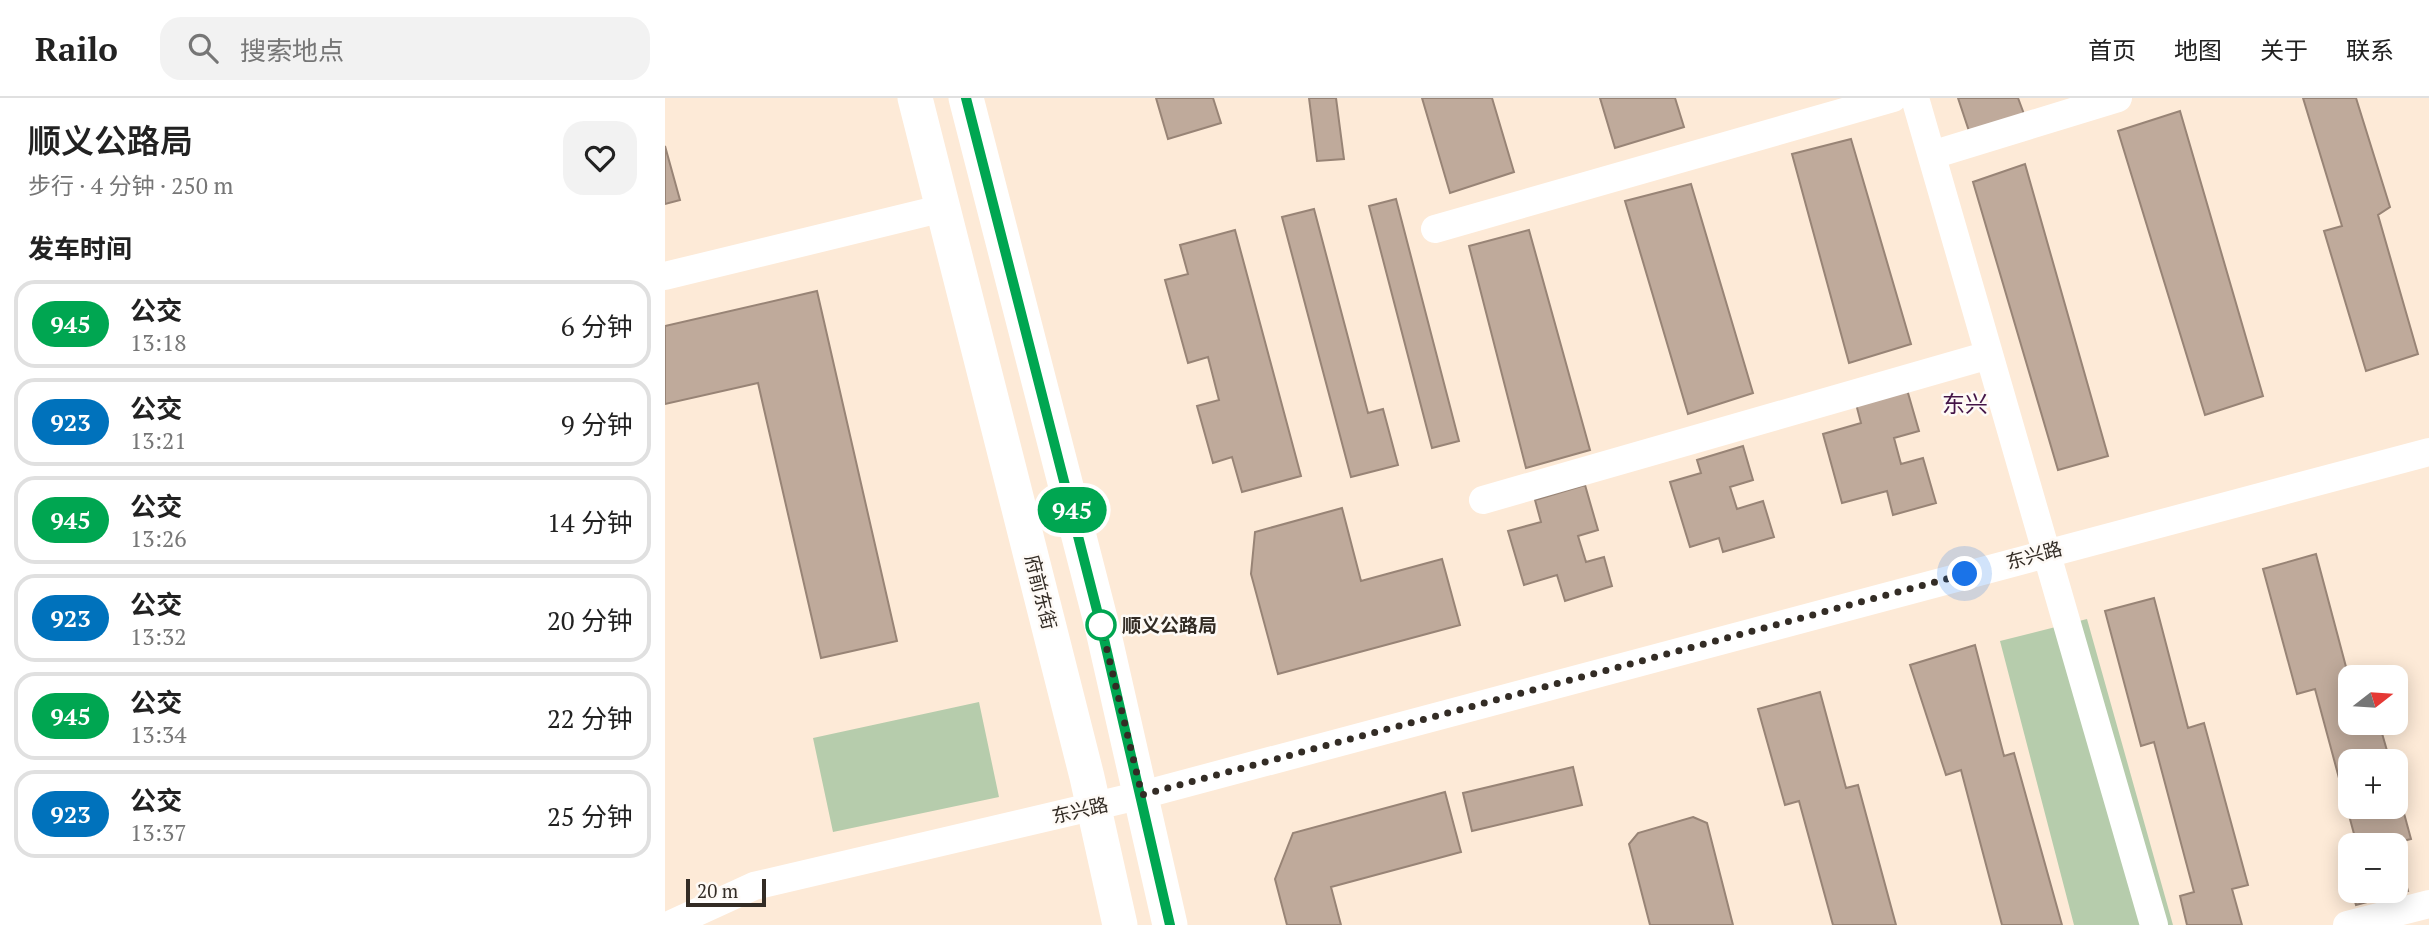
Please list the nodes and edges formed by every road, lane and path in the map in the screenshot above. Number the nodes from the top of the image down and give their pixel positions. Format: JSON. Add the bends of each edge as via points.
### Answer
{"nodes":[{"id":1,"x":915,"y":98,"type":"edge"},
{"id":2,"x":966,"y":98,"type":"edge"},
{"id":3,"x":1893,"y":98,"type":"edge"},
{"id":4,"x":1915,"y":98,"type":"edge"},
{"id":5,"x":2118,"y":98,"type":"edge"},
{"id":6,"x":1932,"y":155,"type":"junction"},
{"id":7,"x":944,"y":208,"type":"junction"},
{"id":8,"x":1435,"y":229,"type":"dead end"},
{"id":9,"x":665,"y":276,"type":"edge"},
{"id":10,"x":1989,"y":355,"type":"junction"},
{"id":11,"x":2429,"y":452,"type":"edge"},
{"id":12,"x":1483,"y":500,"type":"dead end"},
{"id":13,"x":2044,"y":552,"type":"junction"},
{"id":14,"x":1142,"y":795,"type":"junction"},
{"id":15,"x":1094,"y":807,"type":"junction"},
{"id":16,"x":2429,"y":904,"type":"edge"},
{"id":17,"x":669,"y":925,"type":"edge"},
{"id":18,"x":1120,"y":925,"type":"edge"},
{"id":19,"x":1170,"y":925,"type":"edge"},
{"id":20,"x":2154,"y":925,"type":"edge"},
{"id":21,"x":2347,"y":925,"type":"edge"}],
"edges":[{"from":1,"to":7,"type":"main road","name":"府前东街"},
{"from":2,"to":14,"type":"main road"},
{"from":3,"to":8,"type":"street"},
{"from":4,"to":6,"type":"street"},
{"from":5,"to":6,"type":"street"},
{"from":6,"to":10,"type":"street"},
{"from":7,"to":9,"type":"street"},
{"from":7,"to":15,"type":"main road","name":"府前东街"},
{"from":10,"to":12,"type":"street"},
{"from":10,"to":13,"type":"street"},
{"from":11,"to":13,"type":"street","name":"东兴路"},
{"from":13,"to":14,"type":"street","name":"东兴路"},
{"from":13,"to":20,"type":"street"},
{"from":14,"to":15,"type":"street","name":"东兴路"},
{"from":14,"to":19,"type":"main road"},
{"from":15,"to":17,"type":"street","name":"东兴路","via":[[754,886]]},
{"from":15,"to":18,"type":"main road","name":"府前东街"},
{"from":16,"to":21,"type":"street"}]}
